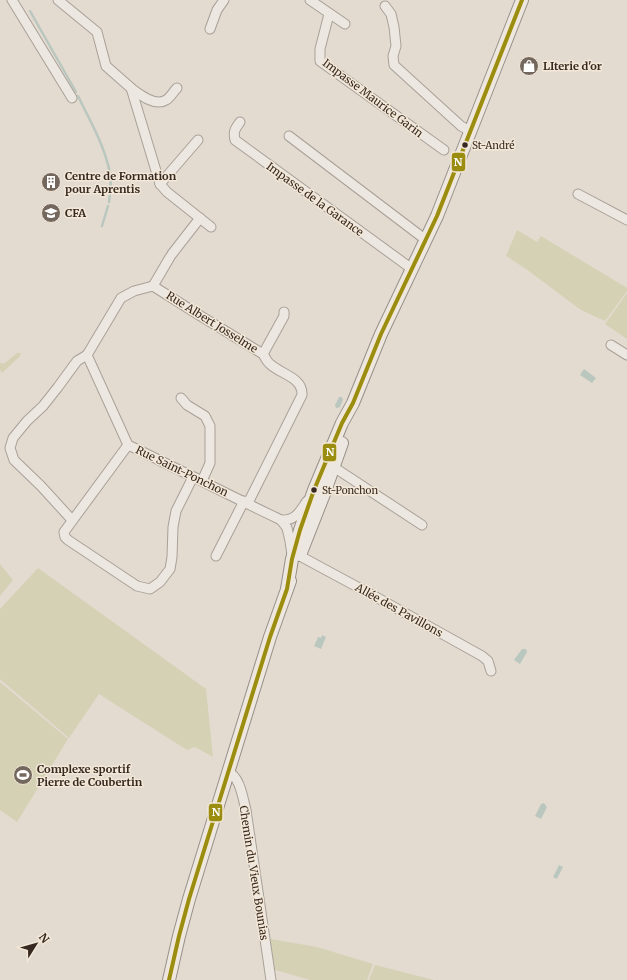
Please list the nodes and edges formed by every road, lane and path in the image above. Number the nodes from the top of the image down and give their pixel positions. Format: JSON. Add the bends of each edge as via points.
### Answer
{"nodes":[{"id":1,"x":12,"y":0,"type":"edge"},
{"id":2,"x":58,"y":0,"type":"edge"},
{"id":3,"x":224,"y":0,"type":"edge"},
{"id":4,"x":310,"y":0,"type":"edge"},
{"id":5,"x":522,"y":0,"type":"edge"},
{"id":6,"x":385,"y":6,"type":"dead end"},
{"id":7,"x":329,"y":14,"type":"junction"},
{"id":8,"x":345,"y":24,"type":"dead end"},
{"id":9,"x":210,"y":29,"type":"dead end"},
{"id":10,"x":131,"y":88,"type":"junction"},
{"id":11,"x":177,"y":88,"type":"dead end"},
{"id":12,"x":72,"y":98,"type":"dead end"},
{"id":13,"x":240,"y":122,"type":"dead end"},
{"id":14,"x":470,"y":131,"type":"junction"},
{"id":15,"x":289,"y":136,"type":"dead end"},
{"id":16,"x":198,"y":140,"type":"dead end"},
{"id":17,"x":444,"y":150,"type":"dead end"},
{"id":18,"x":160,"y":184,"type":"junction"},
{"id":19,"x":578,"y":194,"type":"dead end"},
{"id":20,"x":200,"y":218,"type":"junction"},
{"id":21,"x":627,"y":220,"type":"edge"},
{"id":22,"x":211,"y":227,"type":"dead end"},
{"id":23,"x":426,"y":240,"type":"junction"},
{"id":24,"x":412,"y":269,"type":"junction"},
{"id":25,"x":153,"y":286,"type":"junction"},
{"id":26,"x":284,"y":312,"type":"dead end"},
{"id":27,"x":611,"y":345,"type":"dead end"},
{"id":28,"x":263,"y":354,"type":"junction"},
{"id":29,"x":87,"y":355,"type":"junction"},
{"id":30,"x":627,"y":355,"type":"edge"},
{"id":31,"x":181,"y":398,"type":"dead end"},
{"id":32,"x":128,"y":446,"type":"junction"},
{"id":33,"x":330,"y":464,"type":"junction"},
{"id":34,"x":192,"y":477,"type":"junction"},
{"id":35,"x":202,"y":481,"type":"junction"},
{"id":36,"x":314,"y":490,"type":"junction"},
{"id":37,"x":246,"y":502,"type":"junction"},
{"id":38,"x":317,"y":512,"type":"junction"},
{"id":39,"x":72,"y":520,"type":"junction"},
{"id":40,"x":285,"y":523,"type":"junction"},
{"id":41,"x":422,"y":525,"type":"dead end"},
{"id":42,"x":300,"y":530,"type":"junction"},
{"id":43,"x":298,"y":554,"type":"junction"},
{"id":44,"x":216,"y":556,"type":"dead end"},
{"id":45,"x":492,"y":671,"type":"dead end"},
{"id":46,"x":228,"y":772,"type":"junction"},
{"id":47,"x":169,"y":980,"type":"edge"},
{"id":48,"x":271,"y":980,"type":"edge"}],
"edges":[{"from":1,"to":12,"type":"street"},
{"from":2,"to":10,"type":"street","via":[[97,32],[106,66]]},
{"from":3,"to":9,"type":"street"},
{"from":4,"to":7,"type":"street"},
{"from":5,"to":14,"type":"main road"},
{"from":6,"to":14,"type":"street","via":[[391,14],[394,27],[394,65],[461,126]]},
{"from":7,"to":8,"type":"street"},
{"from":7,"to":17,"type":"street","name":"Impasse Maurice Garin","via":[[320,49],[320,61]]},
{"from":10,"to":11,"type":"street","via":[[146,98],[159,102],[165,101]]},
{"from":10,"to":18,"type":"street"},
{"from":13,"to":24,"type":"street","name":"Impasse de la Garance","via":[[235,128],[235,140]]},
{"from":14,"to":23,"type":"main road"},
{"from":15,"to":23,"type":"street"},
{"from":16,"to":18,"type":"street"},
{"from":18,"to":20,"type":"street"},
{"from":19,"to":21,"type":"street"},
{"from":20,"to":22,"type":"street"},
{"from":20,"to":25,"type":"street","via":[[171,256]]},
{"from":23,"to":24,"type":"main road"},
{"from":24,"to":33,"type":"main road","via":[[381,334],[353,403],[348,426]]},
{"from":25,"to":28,"type":"street","name":"Rue Albert Josselme"},
{"from":25,"to":29,"type":"street","via":[[121,298]]},
{"from":26,"to":28,"type":"street"},
{"from":27,"to":30,"type":"street"},
{"from":28,"to":37,"type":"street","name":"Rue Albert Josselme","via":[[269,364],[297,381],[303,392]]},
{"from":29,"to":32,"type":"street","name":"Rue Saint-Ponchon"},
{"from":29,"to":39,"type":"street","via":[[78,360],[43,406],[27,421],[13,438],[10,448],[14,460]]},
{"from":31,"to":35,"type":"street","via":[[205,416],[210,426],[210,463]]},
{"from":32,"to":34,"type":"street","name":"Rue Saint-Ponchon"},
{"from":32,"to":39,"type":"street"},
{"from":33,"to":36,"type":"main road"},
{"from":33,"to":38,"type":"main road"},
{"from":33,"to":41,"type":"street"},
{"from":34,"to":35,"type":"street","name":"Rue Saint-Ponchon"},
{"from":34,"to":39,"type":"street","via":[[176,511],[170,569],[160,582],[150,589],[137,586],[68,540],[64,532]]},
{"from":35,"to":37,"type":"street","name":"Rue Saint-Ponchon"},
{"from":36,"to":40,"type":"street","via":[[297,515]]},
{"from":36,"to":42,"type":"main road"},
{"from":37,"to":40,"type":"street","name":"Rue Saint-Ponchon"},
{"from":37,"to":44,"type":"street"},
{"from":38,"to":42,"type":"street"},
{"from":38,"to":43,"type":"main road"},
{"from":40,"to":42,"type":"street","name":"Rue Saint-Ponchon","via":[[293,530]]},
{"from":40,"to":43,"type":"street","via":[[290,541]]},
{"from":42,"to":43,"type":"main road"},
{"from":43,"to":45,"type":"street","name":"Allée des Pavillons","via":[[482,656],[488,661]]},
{"from":43,"to":46,"type":"main road"},
{"from":46,"to":47,"type":"main road","via":[[189,899]]},
{"from":46,"to":48,"type":"street","name":"Chemin du Vieux Bounias","via":[[232,773],[238,783],[246,810]]}]}
